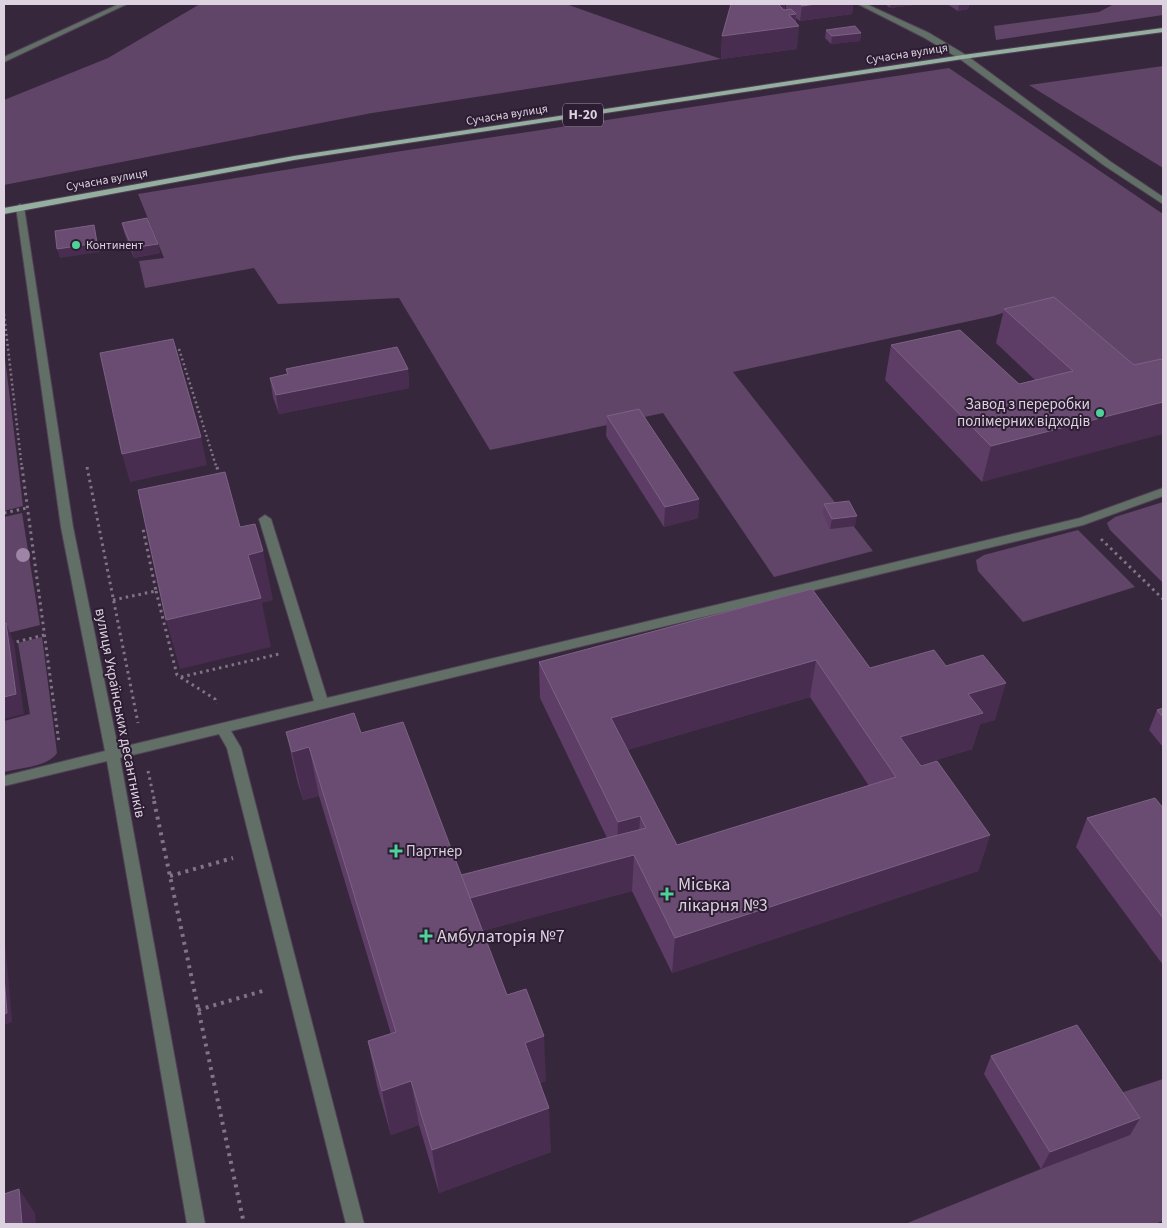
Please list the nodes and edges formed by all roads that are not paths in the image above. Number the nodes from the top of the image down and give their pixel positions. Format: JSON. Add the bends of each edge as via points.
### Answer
{"nodes":[{"id":1,"x":124,"y":4,"type":"edge"},
{"id":2,"x":861,"y":4,"type":"edge"},
{"id":3,"x":1163,"y":30,"type":"edge"},
{"id":4,"x":963,"y":57,"type":"junction"},
{"id":5,"x":4,"y":60,"type":"edge"},
{"id":6,"x":1163,"y":201,"type":"edge"},
{"id":7,"x":20,"y":208,"type":"junction"},
{"id":8,"x":4,"y":211,"type":"edge"},
{"id":9,"x":1163,"y":492,"type":"edge"},
{"id":10,"x":264,"y":520,"type":"dead end"},
{"id":11,"x":322,"y":705,"type":"junction"},
{"id":12,"x":223,"y":729,"type":"junction"},
{"id":13,"x":113,"y":755,"type":"junction"},
{"id":14,"x":4,"y":781,"type":"edge"},
{"id":15,"x":196,"y":1224,"type":"edge"},
{"id":16,"x":355,"y":1224,"type":"edge"}],
"edges":[{"from":1,"to":5,"type":"street"},
{"from":2,"to":4,"type":"street"},
{"from":3,"to":4,"type":"main road","name":"Сучасна вулиця","number":"Н-20"},
{"from":4,"to":6,"type":"street"},
{"from":4,"to":7,"type":"main road","name":"Сучасна вулиця","number":"Н-20","via":[[294,158]]},
{"from":7,"to":8,"type":"main road","name":"Сучасна вулиця","number":"Н-20"},
{"from":7,"to":13,"type":"street","name":"вулиця Українських десантників","via":[[67,527]]},
{"from":9,"to":11,"type":"street","via":[[1083,521]]},
{"from":10,"to":11,"type":"street"},
{"from":11,"to":12,"type":"street"},
{"from":12,"to":13,"type":"street"},
{"from":12,"to":16,"type":"street","via":[[234,748]]},
{"from":13,"to":14,"type":"street"},
{"from":13,"to":15,"type":"street","name":"вулиця Українських десантників"}]}
